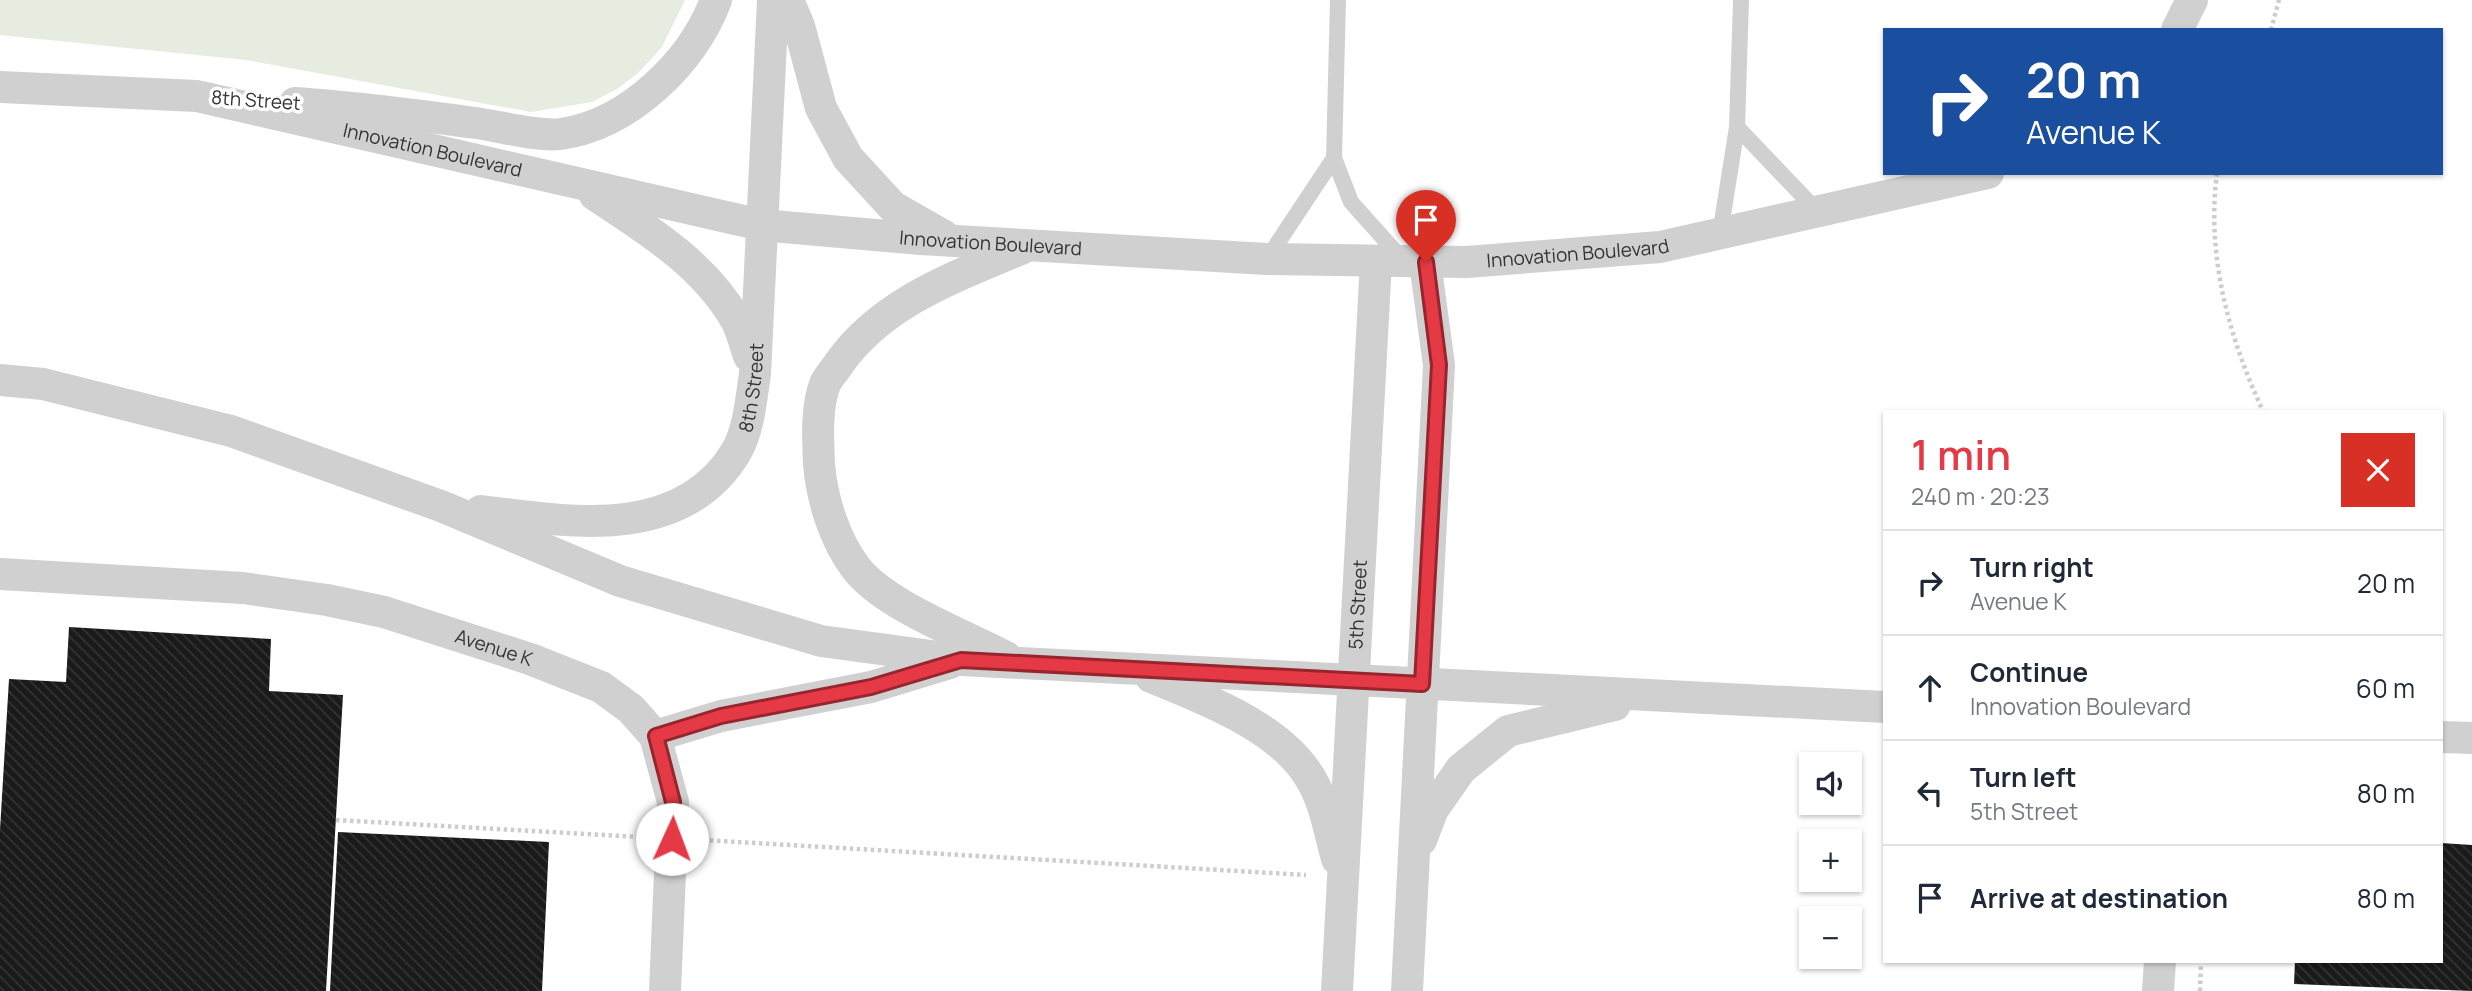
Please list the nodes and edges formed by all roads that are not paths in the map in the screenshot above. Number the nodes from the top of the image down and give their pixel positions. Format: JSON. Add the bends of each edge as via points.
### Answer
{"nodes":[{"id":1,"x":716,"y":0,"type":"edge"},
{"id":2,"x":773,"y":0,"type":"edge"},
{"id":3,"x":788,"y":0,"type":"edge"},
{"id":4,"x":1338,"y":0,"type":"edge"},
{"id":5,"x":1741,"y":0,"type":"edge"},
{"id":6,"x":2192,"y":0,"type":"edge"},
{"id":7,"x":2178,"y":28,"type":"edge"},
{"id":8,"x":0,"y":87,"type":"edge"},
{"id":9,"x":197,"y":96,"type":"junction"},
{"id":10,"x":1737,"y":127,"type":"junction"},
{"id":11,"x":1334,"y":158,"type":"junction"},
{"id":12,"x":1980,"y":175,"type":"edge"},
{"id":13,"x":578,"y":184,"type":"junction"},
{"id":14,"x":1819,"y":213,"type":"junction"},
{"id":15,"x":761,"y":225,"type":"junction"},
{"id":16,"x":1720,"y":234,"type":"junction"},
{"id":17,"x":952,"y":240,"type":"junction"},
{"id":18,"x":1031,"y":245,"type":"junction"},
{"id":19,"x":1267,"y":260,"type":"junction"},
{"id":20,"x":1402,"y":261,"type":"junction"},
{"id":21,"x":755,"y":374,"type":"junction"},
{"id":22,"x":0,"y":380,"type":"edge"},
{"id":23,"x":441,"y":506,"type":"junction"},
{"id":24,"x":0,"y":574,"type":"edge"},
{"id":25,"x":961,"y":660,"type":"junction"},
{"id":26,"x":1016,"y":662,"type":"junction"},
{"id":27,"x":1130,"y":668,"type":"junction"},
{"id":28,"x":1353,"y":680,"type":"junction"},
{"id":29,"x":1422,"y":684,"type":"junction"},
{"id":30,"x":1657,"y":695,"type":"junction"},
{"id":31,"x":1883,"y":707,"type":"edge"},
{"id":32,"x":656,"y":736,"type":"junction"},
{"id":33,"x":2443,"y":737,"type":"edge"},
{"id":34,"x":2472,"y":738,"type":"edge"},
{"id":35,"x":1413,"y":861,"type":"junction"},
{"id":36,"x":1328,"y":876,"type":"junction"},
{"id":37,"x":2160,"y":963,"type":"edge"},
{"id":38,"x":665,"y":991,"type":"edge"},
{"id":39,"x":1337,"y":991,"type":"edge"},
{"id":40,"x":1407,"y":991,"type":"edge"},
{"id":41,"x":2158,"y":991,"type":"edge"}],
"edges":[{"from":1,"to":9,"type":"street","name":"8th Street","via":[[704,28],[648,91],[620,114],[558,135],[373,108]]},
{"from":2,"to":15,"type":"street","name":"8th Street"},
{"from":3,"to":17,"type":"street","via":[[821,108],[848,158],[893,207]]},
{"from":4,"to":11,"type":"lane"},
{"from":5,"to":10,"type":"lane"},
{"from":6,"to":7,"type":"street"},
{"from":8,"to":9,"type":"street","name":"Innovation Boulevard"},
{"from":9,"to":13,"type":"street","name":"Innovation Boulevard"},
{"from":10,"to":14,"type":"lane"},
{"from":10,"to":16,"type":"lane"},
{"from":11,"to":19,"type":"lane"},
{"from":11,"to":20,"type":"lane","via":[[1351,202]]},
{"from":12,"to":14,"type":"street","name":"Innovation Boulevard"},
{"from":13,"to":15,"type":"street","name":"Innovation Boulevard"},
{"from":13,"to":21,"type":"street","via":[[697,269],[737,321]]},
{"from":14,"to":16,"type":"street","name":"Innovation Boulevard"},
{"from":15,"to":17,"type":"street","name":"Innovation Boulevard"},
{"from":15,"to":21,"type":"street","name":"8th Street"},
{"from":16,"to":20,"type":"street","name":"Innovation Boulevard","via":[[1660,247],[1467,262]]},
{"from":17,"to":18,"type":"street","name":"Innovation Boulevard"},
{"from":18,"to":19,"type":"street","name":"Innovation Boulevard"},
{"from":18,"to":26,"type":"street","via":[[934,286],[892,312],[852,346],[825,384],[818,438],[821,488],[833,526],[856,568],[890,598]]},
{"from":19,"to":20,"type":"street","name":"Innovation Boulevard"},
{"from":20,"to":28,"type":"street","name":"5th Street"},
{"from":20,"to":29,"type":"street","via":[[1439,365]]},
{"from":21,"to":23,"type":"street","name":"8th Street","via":[[737,451],[708,486],[663,510],[627,520],[577,523]]},
{"from":22,"to":23,"type":"street","via":[[43,384],[231,431]]},
{"from":23,"to":25,"type":"street","via":[[620,581],[821,641]]},
{"from":24,"to":32,"type":"street","name":"Avenue K","via":[[243,588],[384,612],[601,687],[631,709]]},
{"from":25,"to":26,"type":"street"},
{"from":25,"to":32,"type":"street","via":[[871,687],[721,716]]},
{"from":26,"to":27,"type":"street"},
{"from":27,"to":28,"type":"street"},
{"from":27,"to":36,"type":"street","via":[[1210,702],[1283,744],[1313,781]]},
{"from":28,"to":29,"type":"street"},
{"from":28,"to":36,"type":"street","name":"5th Street"},
{"from":29,"to":30,"type":"street"},
{"from":29,"to":35,"type":"street"},
{"from":30,"to":31,"type":"street"},
{"from":30,"to":35,"type":"street","via":[[1508,731],[1461,769],[1433,810]]},
{"from":32,"to":38,"type":"street","via":[[673,802]]},
{"from":33,"to":34,"type":"street"},
{"from":35,"to":40,"type":"street"},
{"from":36,"to":39,"type":"street","name":"5th Street"},
{"from":37,"to":41,"type":"street"}]}
